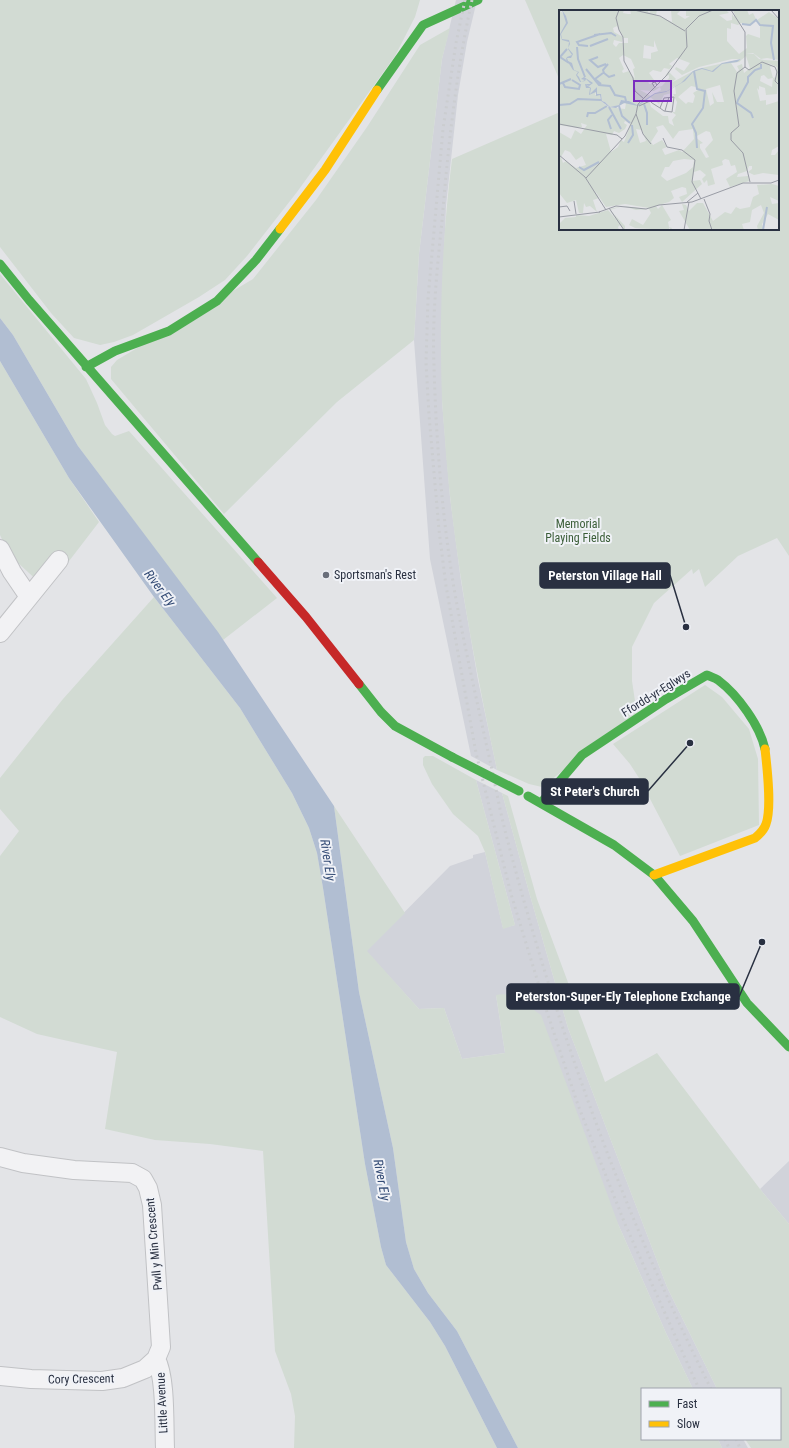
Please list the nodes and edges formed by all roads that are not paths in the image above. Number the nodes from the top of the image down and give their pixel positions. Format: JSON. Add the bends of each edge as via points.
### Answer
{"nodes":[{"id":1,"x":478,"y":0,"type":"edge"},
{"id":2,"x":0,"y":264,"type":"edge"},
{"id":3,"x":86,"y":367,"type":"junction"},
{"id":4,"x":0,"y":549,"type":"edge"},
{"id":5,"x":59,"y":560,"type":"dead end"},
{"id":6,"x":29,"y":597,"type":"junction"},
{"id":7,"x":0,"y":633,"type":"edge"},
{"id":8,"x":541,"y":803,"type":"junction"},
{"id":9,"x":654,"y":875,"type":"junction"},
{"id":10,"x":789,"y":1047,"type":"edge"},
{"id":11,"x":0,"y":1158,"type":"edge"},
{"id":12,"x":156,"y":1359,"type":"junction"},
{"id":13,"x":0,"y":1376,"type":"edge"},
{"id":14,"x":165,"y":1448,"type":"edge"}],
"edges":[{"from":1,"to":3,"type":"street","via":[[423,25],[325,170],[256,260],[217,301],[169,331],[115,351]]},
{"from":2,"to":3,"type":"street"},
{"from":3,"to":8,"type":"street","bridge":true,"via":[[306,617],[395,726]]},
{"from":4,"to":6,"type":"street"},
{"from":5,"to":6,"type":"street"},
{"from":6,"to":7,"type":"street"},
{"from":8,"to":9,"type":"street","via":[[614,845]]},
{"from":8,"to":9,"type":"street","name":"Ffordd-yr-Eglwys","via":[[582,755],[707,675],[717,679],[748,714],[762,741],[766,758],[769,814],[766,825],[762,833],[755,838]]},
{"from":9,"to":10,"type":"street","via":[[693,921],[747,1003]]},
{"from":11,"to":12,"type":"street","name":"Pwll y Min Crescent","via":[[74,1170],[132,1173],[143,1179],[152,1205],[161,1347]]},
{"from":12,"to":13,"type":"street","name":"Cory Crescent","via":[[145,1369],[123,1378],[102,1381]]},
{"from":12,"to":14,"type":"street","name":"Little Avenue","via":[[162,1380]]}]}
